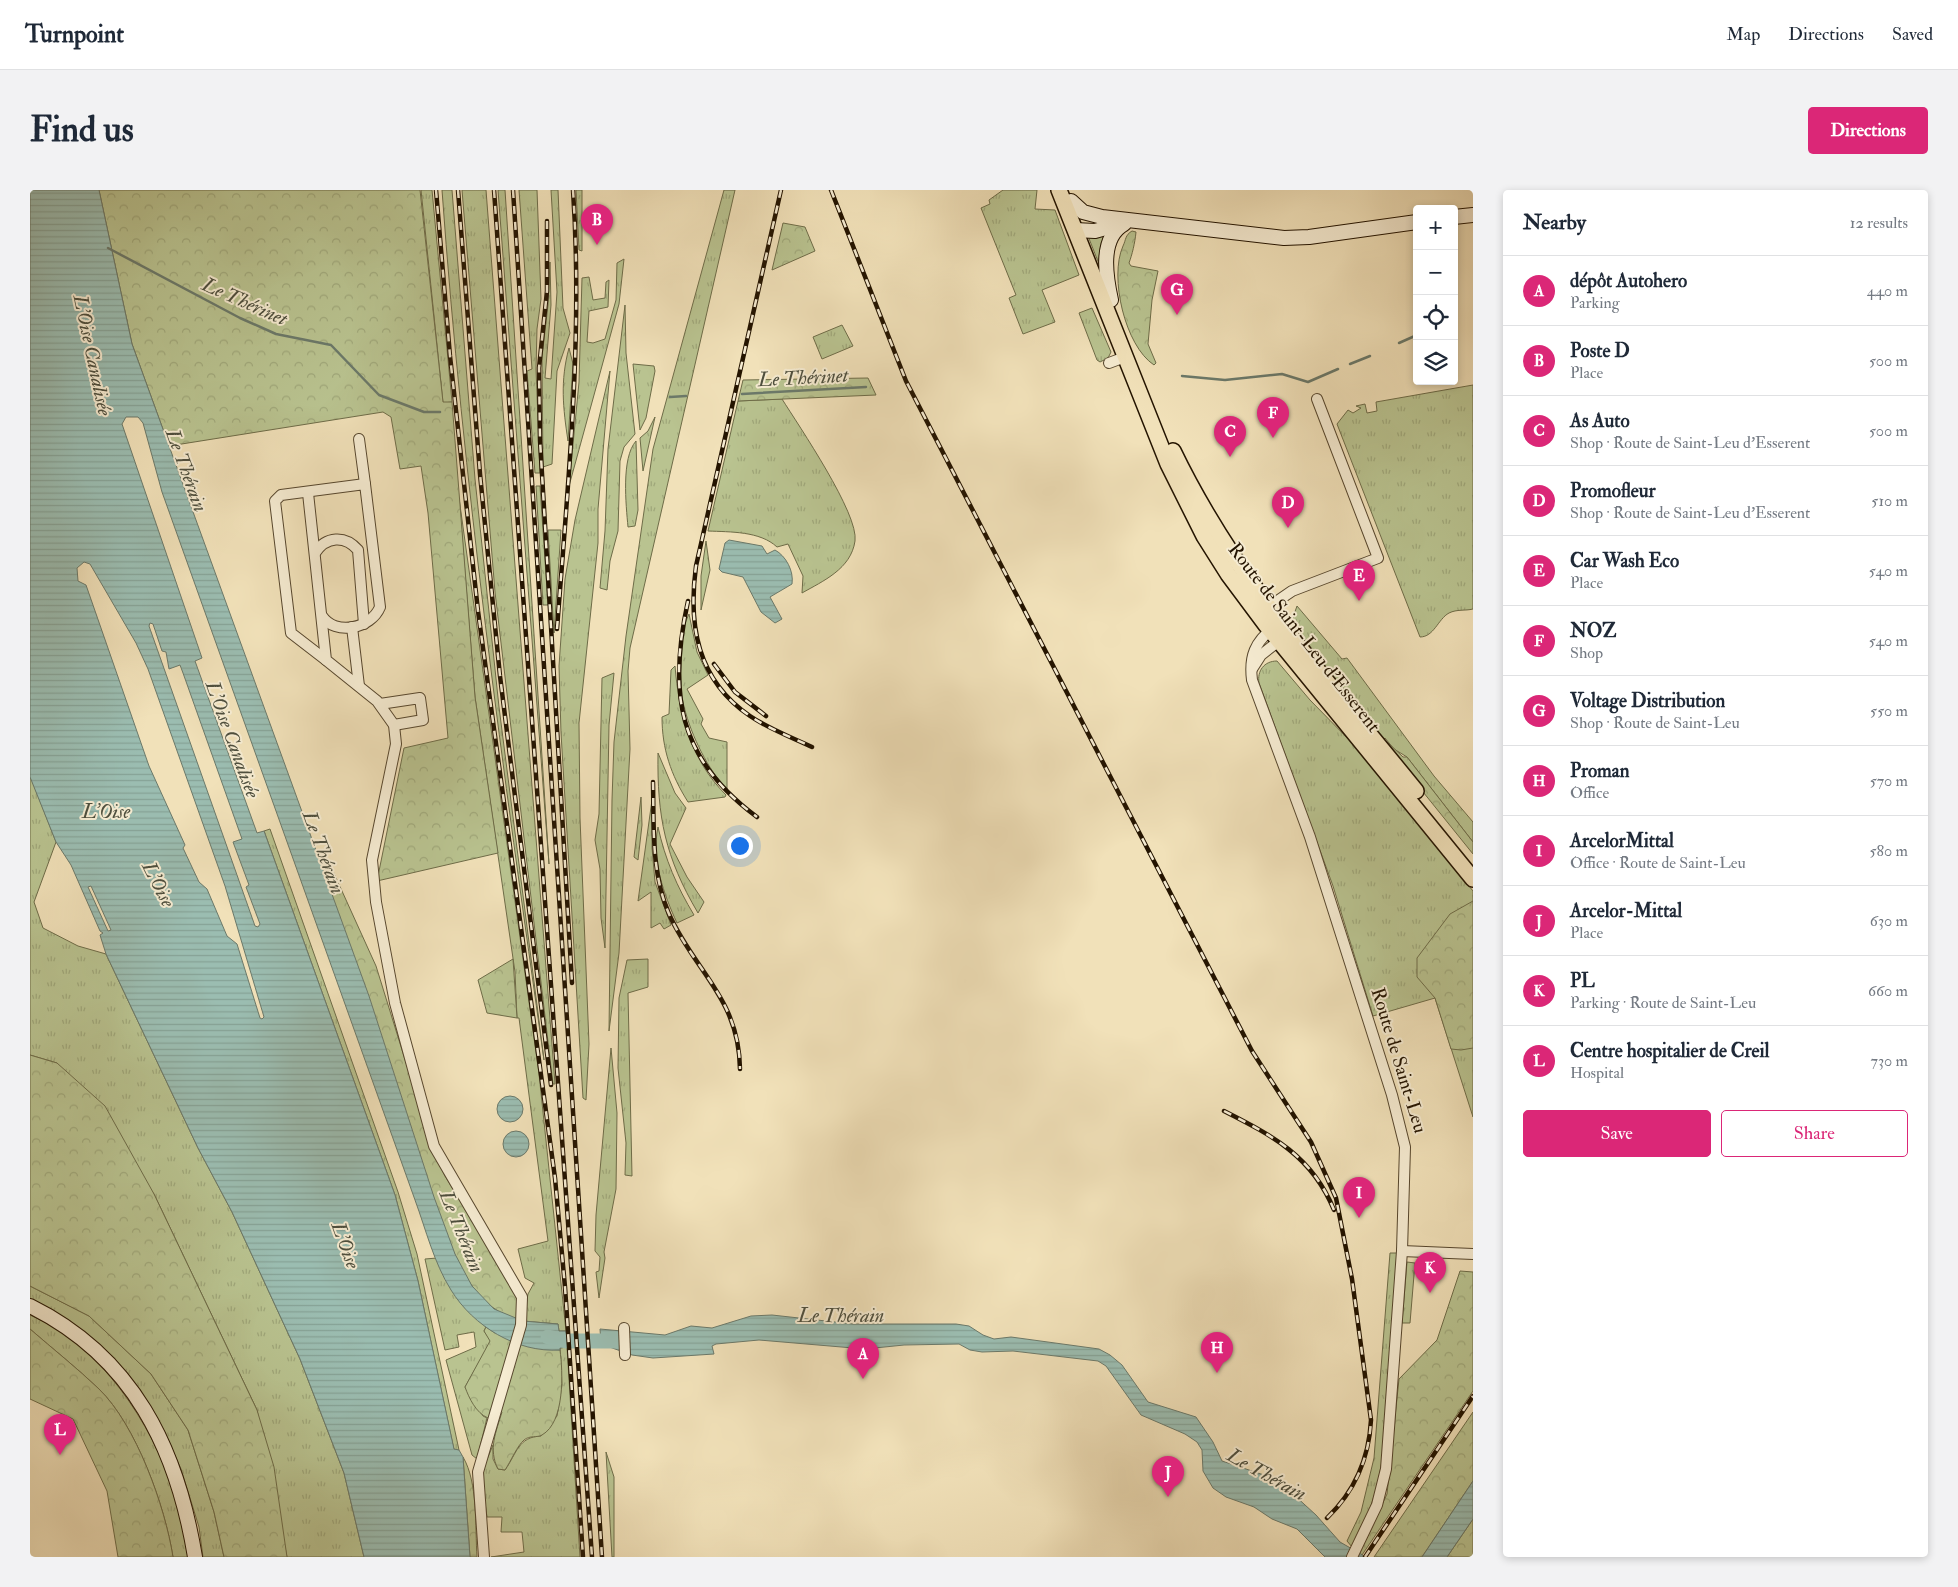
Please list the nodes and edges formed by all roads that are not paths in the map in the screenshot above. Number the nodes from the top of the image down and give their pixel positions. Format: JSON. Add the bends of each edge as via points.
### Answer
{"nodes":[{"id":1,"x":1059,"y":190,"type":"edge"},
{"id":2,"x":1069,"y":195,"type":"edge"},
{"id":3,"x":1473,"y":215,"type":"edge"},
{"id":4,"x":1102,"y":217,"type":"junction"},
{"id":5,"x":1458,"y":217,"type":"edge"},
{"id":6,"x":1146,"y":223,"type":"junction"},
{"id":7,"x":1413,"y":223,"type":"edge"},
{"id":8,"x":1124,"y":224,"type":"junction"},
{"id":9,"x":1080,"y":229,"type":"junction"},
{"id":10,"x":1111,"y":300,"type":"junction"},
{"id":11,"x":1109,"y":363,"type":"dead end"},
{"id":12,"x":1131,"y":365,"type":"junction"},
{"id":13,"x":1318,"y":399,"type":"dead end"},
{"id":14,"x":360,"y":440,"type":"dead end"},
{"id":15,"x":365,"y":484,"type":"junction"},
{"id":16,"x":308,"y":493,"type":"junction"},
{"id":17,"x":315,"y":553,"type":"junction"},
{"id":18,"x":1263,"y":611,"type":"junction"},
{"id":19,"x":321,"y":616,"type":"junction"},
{"id":20,"x":364,"y":624,"type":"junction"},
{"id":21,"x":352,"y":627,"type":"junction"},
{"id":22,"x":1279,"y":631,"type":"junction"},
{"id":23,"x":326,"y":660,"type":"junction"},
{"id":24,"x":359,"y":686,"type":"junction"},
{"id":25,"x":380,"y":704,"type":"junction"},
{"id":26,"x":394,"y":725,"type":"junction"},
{"id":27,"x":1473,"y":863,"type":"edge"},
{"id":28,"x":1473,"y":879,"type":"edge"},
{"id":29,"x":1402,"y":1251,"type":"junction"},
{"id":30,"x":1473,"y":1254,"type":"edge"},
{"id":31,"x":30,"y":1306,"type":"edge"},
{"id":32,"x":624,"y":1328,"type":"dead end"},
{"id":33,"x":625,"y":1355,"type":"dead end"},
{"id":34,"x":1354,"y":1554,"type":"edge"},
{"id":35,"x":195,"y":1557,"type":"edge"},
{"id":36,"x":484,"y":1557,"type":"edge"}],
"edges":[{"from":1,"to":9,"type":"main road"},
{"from":2,"to":4,"type":"street","via":[[1083,212]]},
{"from":2,"to":9,"type":"main road"},
{"from":3,"to":5,"type":"street"},
{"from":4,"to":6,"type":"street"},
{"from":4,"to":9,"type":"street"},
{"from":6,"to":7,"type":"street","via":[[1290,238]]},
{"from":6,"to":8,"type":"street"},
{"from":8,"to":9,"type":"street","via":[[1097,231]]},
{"from":8,"to":10,"type":"street","via":[[1114,231],[1110,240],[1106,274]]},
{"from":9,"to":10,"type":"main road"},
{"from":9,"to":12,"type":"main road"},
{"from":10,"to":12,"type":"main road"},
{"from":11,"to":12,"type":"street"},
{"from":12,"to":18,"type":"main road","name":"Route de Saint-Leu d'Esserent","via":[[1186,504],[1218,559]]},
{"from":13,"to":18,"type":"street","via":[[1378,558],[1292,591]]},
{"from":14,"to":15,"type":"street"},
{"from":15,"to":16,"type":"street"},
{"from":15,"to":20,"type":"street","via":[[380,608]]},
{"from":16,"to":17,"type":"street"},
{"from":16,"to":23,"type":"street","via":[[281,495],[275,504],[291,633]]},
{"from":17,"to":19,"type":"street"},
{"from":17,"to":20,"type":"street","via":[[332,539],[347,541],[358,550]]},
{"from":18,"to":22,"type":"main road","name":"Route de Saint-Leu d'Esserent"},
{"from":19,"to":21,"type":"street","via":[[335,628]]},
{"from":19,"to":23,"type":"street"},
{"from":20,"to":21,"type":"street"},
{"from":21,"to":24,"type":"street"},
{"from":22,"to":27,"type":"main road","name":"Route de Saint-Leu d'Esserent"},
{"from":22,"to":28,"type":"main road","name":"Route de Saint-Leu d'Esserent"},
{"from":22,"to":29,"type":"street","name":"Route de Saint-Leu","via":[[1253,651],[1251,674],[1310,837],[1397,1112],[1407,1158]]},
{"from":23,"to":24,"type":"street"},
{"from":24,"to":25,"type":"street"},
{"from":25,"to":26,"type":"street"},
{"from":25,"to":26,"type":"street","via":[[420,698],[422,720]]},
{"from":26,"to":36,"type":"street","via":[[395,751],[372,860],[376,902],[395,1003],[434,1146],[520,1289],[523,1302],[522,1320],[478,1472]]},
{"from":29,"to":30,"type":"street"},
{"from":29,"to":34,"type":"street","name":"Route de Saint-Leu","via":[[1385,1476],[1377,1504]]},
{"from":31,"to":35,"type":"street","via":[[90,1346],[119,1375],[142,1406],[163,1442],[173,1468]]},
{"from":32,"to":33,"type":"street"}]}
